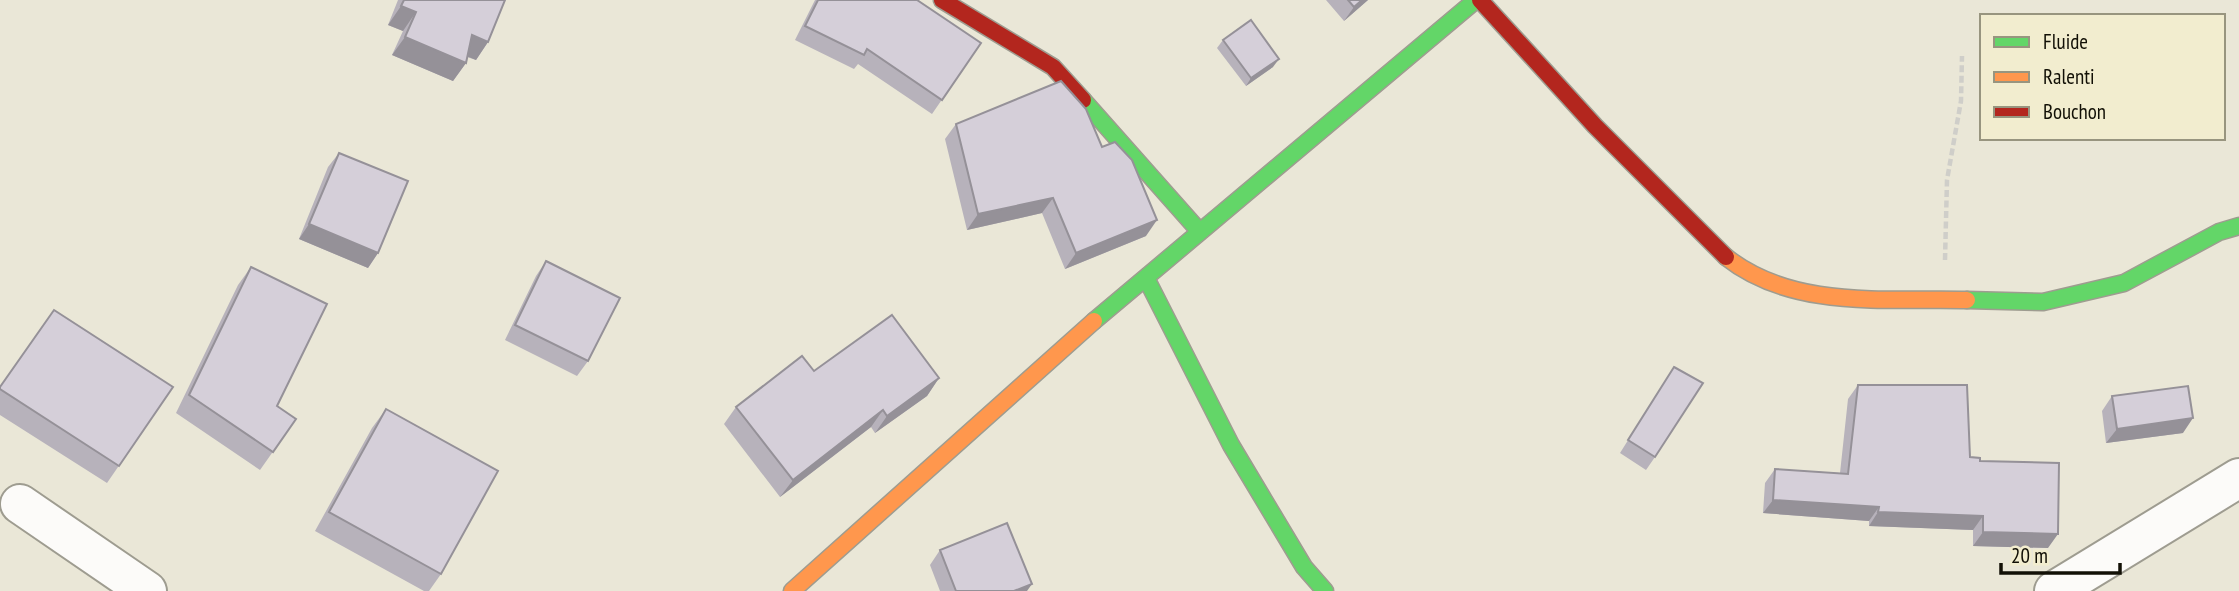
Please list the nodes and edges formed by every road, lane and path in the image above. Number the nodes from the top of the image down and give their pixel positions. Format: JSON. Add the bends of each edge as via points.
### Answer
{"nodes":[{"id":1,"x":942,"y":0,"type":"edge"},
{"id":2,"x":1478,"y":0,"type":"edge"},
{"id":3,"x":1962,"y":56,"type":"dead end"},
{"id":4,"x":2239,"y":226,"type":"edge"},
{"id":5,"x":1200,"y":232,"type":"junction"},
{"id":6,"x":1146,"y":278,"type":"junction"},
{"id":7,"x":1949,"y":302,"type":"junction"},
{"id":8,"x":2239,"y":478,"type":"edge"},
{"id":9,"x":20,"y":504,"type":"dead end"},
{"id":10,"x":147,"y":591,"type":"edge"},
{"id":11,"x":792,"y":591,"type":"edge"},
{"id":12,"x":1325,"y":591,"type":"edge"},
{"id":13,"x":2054,"y":591,"type":"edge"}],
"edges":[{"from":1,"to":5,"type":"street","via":[[1052,66]]},
{"from":2,"to":5,"type":"street"},
{"from":2,"to":7,"type":"street","via":[[1728,259],[1767,283],[1822,297]]},
{"from":3,"to":7,"type":"path","via":[[1961,101],[1947,180],[1944,272]]},
{"from":4,"to":7,"type":"street","via":[[2124,284],[2080,296],[2043,302]]},
{"from":5,"to":6,"type":"street"},
{"from":6,"to":11,"type":"street","via":[[1041,365]]},
{"from":6,"to":12,"type":"street","via":[[1231,445],[1304,567]]},
{"from":8,"to":13,"type":"street"},
{"from":9,"to":10,"type":"street"}]}
